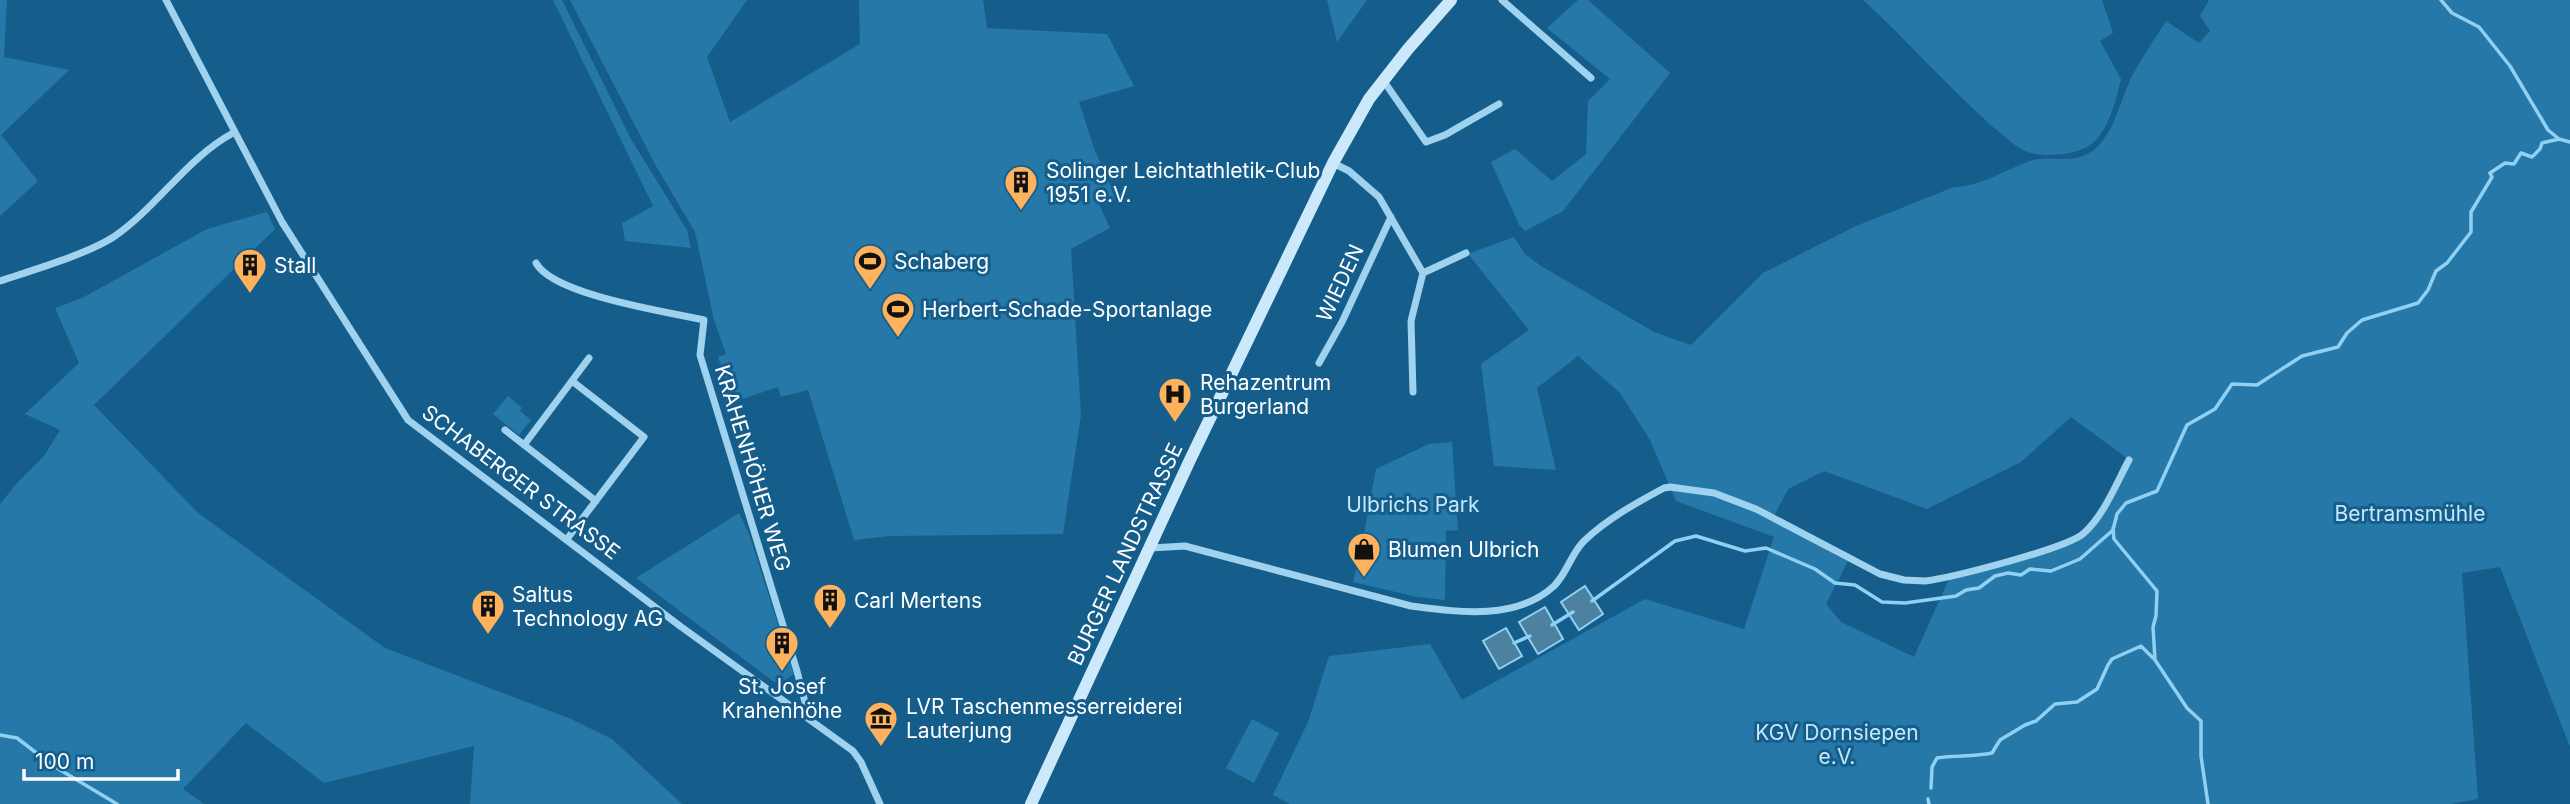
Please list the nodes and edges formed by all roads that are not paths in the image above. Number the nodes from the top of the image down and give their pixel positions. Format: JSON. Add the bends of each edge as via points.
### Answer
{"nodes":[{"id":1,"x":166,"y":0,"type":"edge"},
{"id":2,"x":1451,"y":0,"type":"edge"},
{"id":3,"x":1502,"y":0,"type":"edge"},
{"id":4,"x":1591,"y":78,"type":"dead end"},
{"id":5,"x":1383,"y":80,"type":"junction"},
{"id":6,"x":1499,"y":104,"type":"dead end"},
{"id":7,"x":233,"y":133,"type":"junction"},
{"id":8,"x":1333,"y":163,"type":"junction"},
{"id":9,"x":1391,"y":217,"type":"junction"},
{"id":10,"x":1466,"y":253,"type":"dead end"},
{"id":11,"x":536,"y":263,"type":"dead end"},
{"id":12,"x":1423,"y":273,"type":"junction"},
{"id":13,"x":0,"y":281,"type":"edge"},
{"id":14,"x":589,"y":358,"type":"dead end"},
{"id":15,"x":1319,"y":363,"type":"dead end"},
{"id":16,"x":572,"y":381,"type":"junction"},
{"id":17,"x":1413,"y":392,"type":"dead end"},
{"id":18,"x":505,"y":430,"type":"dead end"},
{"id":19,"x":524,"y":445,"type":"junction"},
{"id":20,"x":2129,"y":460,"type":"dead end"},
{"id":21,"x":596,"y":501,"type":"junction"},
{"id":22,"x":567,"y":539,"type":"junction"},
{"id":23,"x":1151,"y":548,"type":"junction"},
{"id":24,"x":809,"y":718,"type":"junction"},
{"id":25,"x":880,"y":804,"type":"edge"},
{"id":26,"x":1031,"y":804,"type":"edge"}],
"edges":[{"from":1,"to":7,"type":"street","name":"SCHABERGER STRASSE"},
{"from":2,"to":5,"type":"main road","name":"BURGER LANDSTRASSE"},
{"from":3,"to":4,"type":"street"},
{"from":5,"to":6,"type":"street","via":[[1426,142]]},
{"from":5,"to":8,"type":"main road","name":"BURGER LANDSTRASSE"},
{"from":7,"to":13,"type":"street","via":[[211,147],[115,236]]},
{"from":7,"to":22,"type":"street","name":"SCHABERGER STRASSE","via":[[282,222],[408,420]]},
{"from":8,"to":9,"type":"street","via":[[1372,189]]},
{"from":8,"to":23,"type":"main road","name":"BURGER LANDSTRASSE"},
{"from":9,"to":12,"type":"street"},
{"from":9,"to":15,"type":"street","name":"WIEDEN"},
{"from":10,"to":12,"type":"street"},
{"from":11,"to":24,"type":"street","name":"KRAHENHÖHER WEG","via":[[547,275],[574,288],[704,320],[700,355]]},
{"from":12,"to":17,"type":"street","via":[[1411,321]]},
{"from":14,"to":16,"type":"street"},
{"from":16,"to":19,"type":"street"},
{"from":16,"to":21,"type":"street","via":[[644,438]]},
{"from":18,"to":19,"type":"street"},
{"from":19,"to":21,"type":"street"},
{"from":20,"to":23,"type":"street","via":[[2094,524],[2080,537],[1925,581],[1880,574],[1756,509],[1714,493],[1670,487],[1619,513],[1585,540],[1556,584],[1537,598],[1490,611],[1410,606],[1185,546]]},
{"from":21,"to":22,"type":"street"},
{"from":22,"to":24,"type":"street","name":"SCHABERGER STRASSE"},
{"from":23,"to":26,"type":"main road","name":"BURGER LANDSTRASSE"},
{"from":24,"to":25,"type":"street","name":"SCHABERGER STRASSE","via":[[858,756]]}]}
